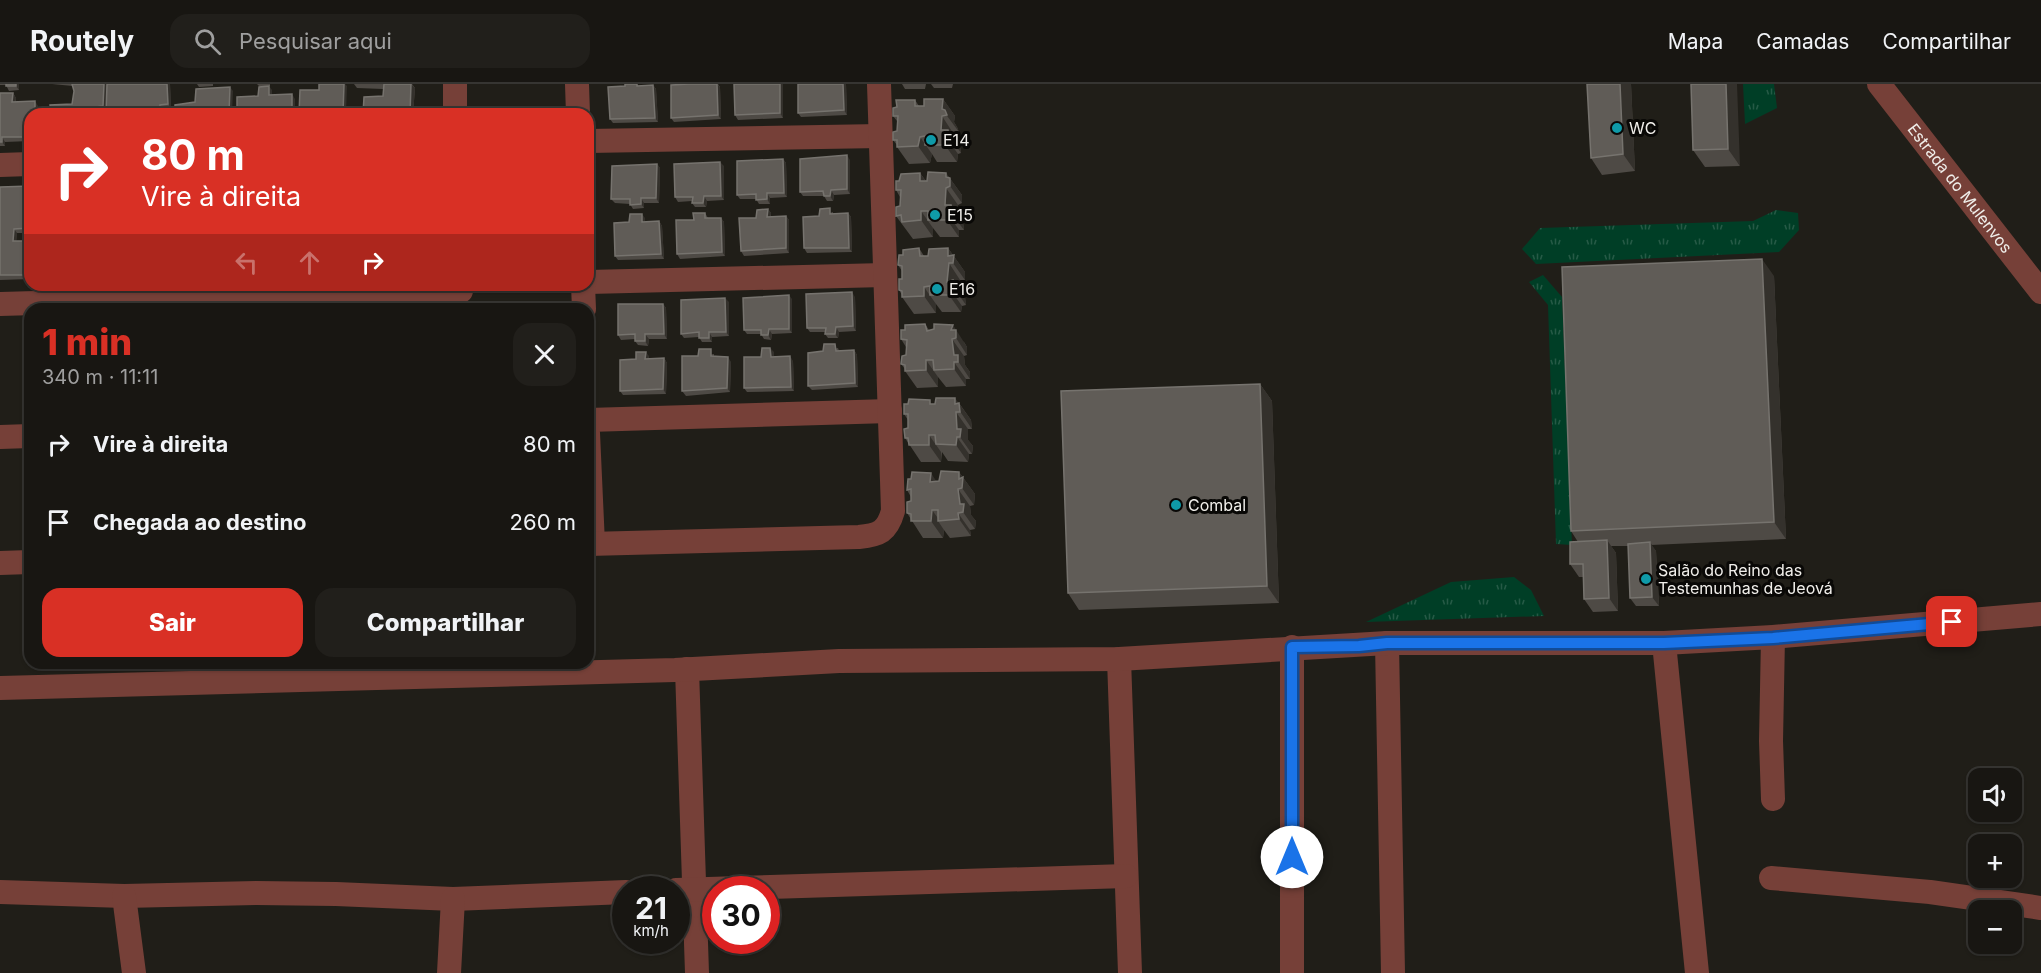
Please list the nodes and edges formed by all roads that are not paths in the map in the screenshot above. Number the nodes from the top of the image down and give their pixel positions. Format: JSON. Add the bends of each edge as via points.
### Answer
{"nodes":[{"id":1,"x":455,"y":84,"type":"edge"},
{"id":2,"x":577,"y":84,"type":"edge"},
{"id":3,"x":879,"y":84,"type":"edge"},
{"id":4,"x":1879,"y":84,"type":"edge"},
{"id":5,"x":455,"y":108,"type":"edge"},
{"id":6,"x":578,"y":108,"type":"edge"},
{"id":7,"x":881,"y":136,"type":"junction"},
{"id":8,"x":594,"y":141,"type":"edge"},
{"id":9,"x":24,"y":164,"type":"edge"},
{"id":10,"x":0,"y":165,"type":"edge"},
{"id":11,"x":885,"y":274,"type":"junction"},
{"id":12,"x":594,"y":282,"type":"edge"},
{"id":13,"x":2041,"y":292,"type":"edge"},
{"id":14,"x":462,"y":295,"type":"edge"},
{"id":15,"x":51,"y":303,"type":"edge"},
{"id":16,"x":0,"y":304,"type":"edge"},
{"id":17,"x":24,"y":304,"type":"edge"},
{"id":18,"x":890,"y":411,"type":"junction"},
{"id":19,"x":594,"y":420,"type":"edge"},
{"id":20,"x":24,"y":436,"type":"edge"},
{"id":21,"x":0,"y":437,"type":"edge"},
{"id":22,"x":594,"y":544,"type":"edge"},
{"id":23,"x":24,"y":562,"type":"edge"},
{"id":24,"x":0,"y":563,"type":"edge"},
{"id":25,"x":2041,"y":614,"type":"edge"},
{"id":26,"x":1773,"y":638,"type":"junction"},
{"id":27,"x":1387,"y":643,"type":"junction"},
{"id":28,"x":1664,"y":643,"type":"junction"},
{"id":29,"x":1292,"y":647,"type":"junction"},
{"id":30,"x":1119,"y":659,"type":"junction"},
{"id":31,"x":687,"y":669,"type":"junction"},
{"id":32,"x":0,"y":688,"type":"edge"},
{"id":33,"x":1773,"y":799,"type":"dead end"},
{"id":34,"x":685,"y":876,"type":"edge"},
{"id":35,"x":1126,"y":876,"type":"junction"},
{"id":36,"x":1770,"y":878,"type":"dead end"},
{"id":37,"x":690,"y":889,"type":"edge"},
{"id":38,"x":0,"y":892,"type":"edge"},
{"id":39,"x":612,"y":892,"type":"edge"},
{"id":40,"x":124,"y":896,"type":"junction"},
{"id":41,"x":453,"y":898,"type":"junction"},
{"id":42,"x":2041,"y":908,"type":"edge"},
{"id":43,"x":690,"y":924,"type":"edge"},
{"id":44,"x":447,"y":972,"type":"edge"},
{"id":45,"x":134,"y":973,"type":"edge"},
{"id":46,"x":697,"y":973,"type":"edge"},
{"id":47,"x":1130,"y":973,"type":"edge"},
{"id":48,"x":1292,"y":973,"type":"edge"},
{"id":49,"x":1393,"y":973,"type":"edge"},
{"id":50,"x":1697,"y":973,"type":"edge"}],
"edges":[{"from":1,"to":5,"type":"street"},
{"from":2,"to":6,"type":"street"},
{"from":3,"to":7,"type":"street"},
{"from":4,"to":13,"type":"street","name":"Estrada do Mulenvos"},
{"from":7,"to":8,"type":"street"},
{"from":7,"to":11,"type":"street"},
{"from":9,"to":10,"type":"street"},
{"from":11,"to":12,"type":"street"},
{"from":11,"to":18,"type":"street"},
{"from":14,"to":15,"type":"street"},
{"from":16,"to":17,"type":"street"},
{"from":18,"to":19,"type":"street"},
{"from":18,"to":22,"type":"street","via":[[893,511],[889,524],[876,535]]},
{"from":20,"to":21,"type":"street"},
{"from":23,"to":24,"type":"street"},
{"from":25,"to":26,"type":"street"},
{"from":26,"to":28,"type":"street"},
{"from":26,"to":33,"type":"street"},
{"from":27,"to":28,"type":"street"},
{"from":27,"to":29,"type":"street"},
{"from":27,"to":49,"type":"street"},
{"from":28,"to":50,"type":"street"},
{"from":29,"to":30,"type":"street"},
{"from":29,"to":48,"type":"street"},
{"from":30,"to":31,"type":"street","via":[[839,661]]},
{"from":30,"to":35,"type":"street"},
{"from":31,"to":32,"type":"street"},
{"from":31,"to":34,"type":"street"},
{"from":35,"to":37,"type":"street"},
{"from":35,"to":47,"type":"street"},
{"from":36,"to":42,"type":"street","via":[[1930,892]]},
{"from":38,"to":40,"type":"street"},
{"from":39,"to":41,"type":"street"},
{"from":40,"to":41,"type":"street","via":[[279,893]]},
{"from":40,"to":45,"type":"street"},
{"from":41,"to":44,"type":"street"},
{"from":43,"to":46,"type":"street"}]}
